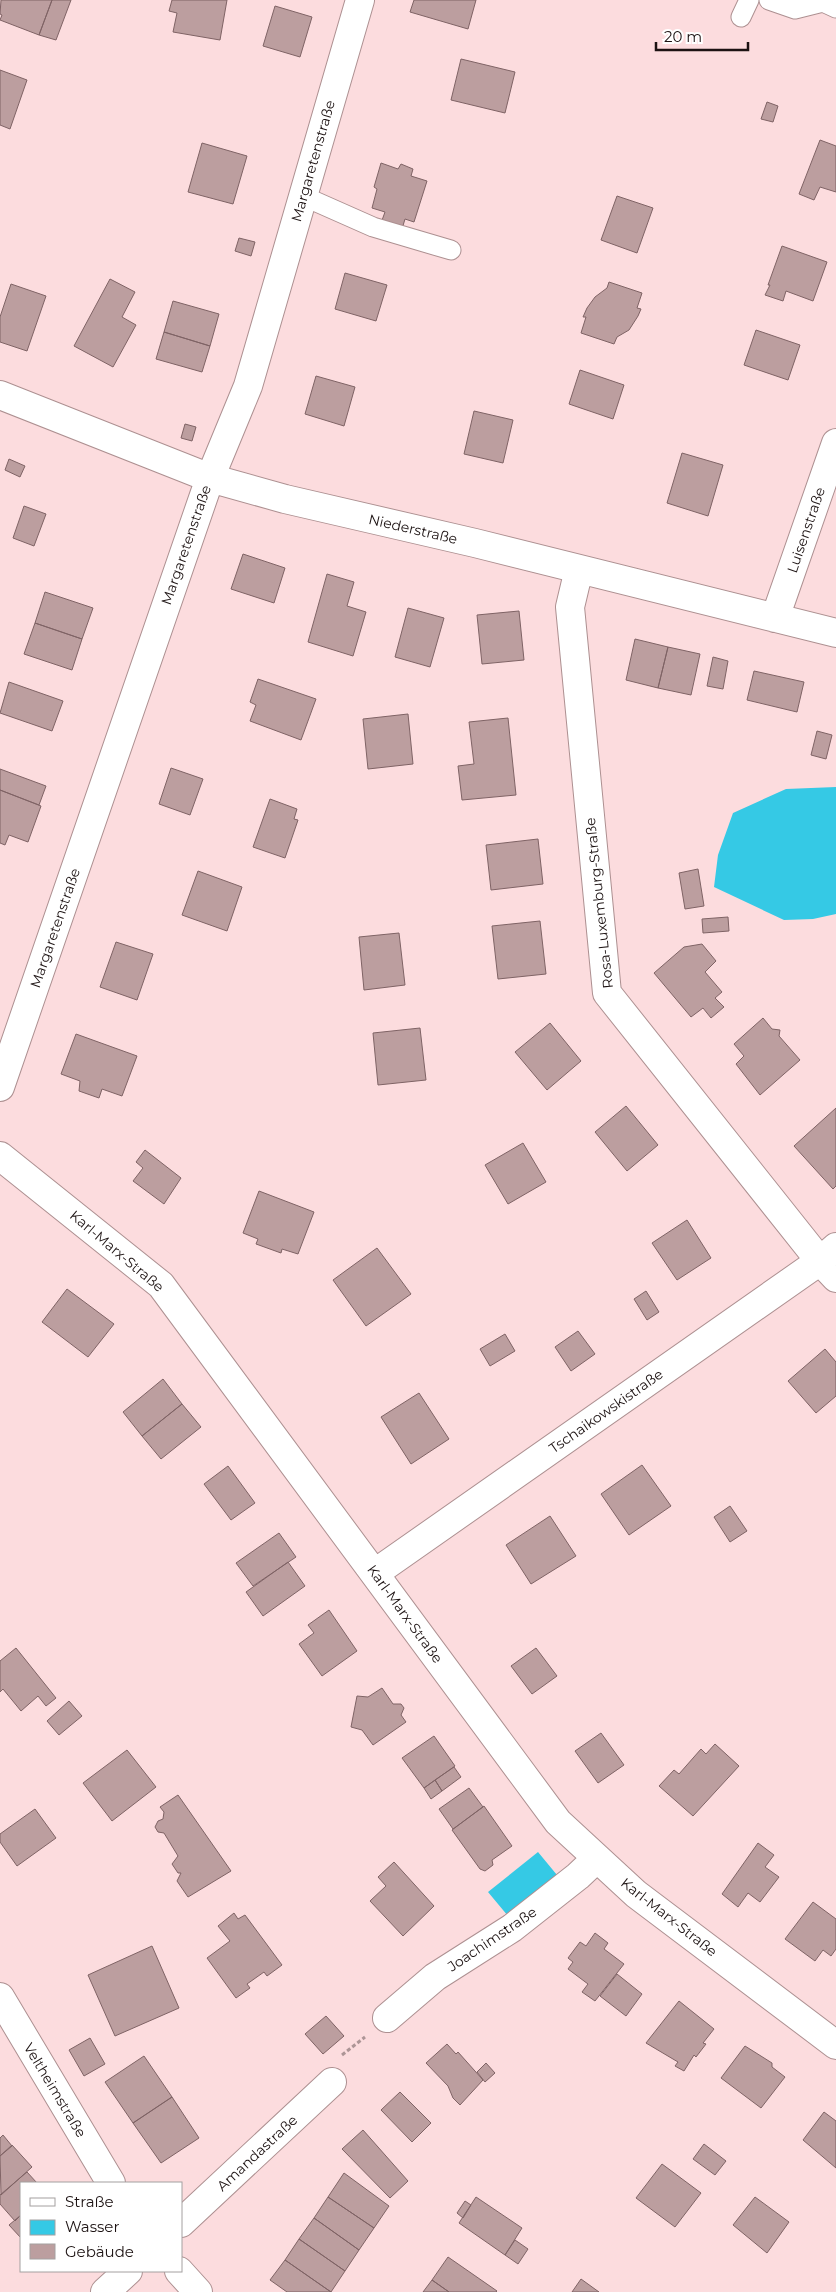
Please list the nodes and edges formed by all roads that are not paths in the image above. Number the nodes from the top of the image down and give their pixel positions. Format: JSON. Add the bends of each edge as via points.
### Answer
{"nodes":[{"id":1,"x":360,"y":0,"type":"edge"},
{"id":2,"x":749,"y":0,"type":"edge"},
{"id":3,"x":769,"y":0,"type":"edge"},
{"id":4,"x":836,"y":8,"type":"edge"},
{"id":5,"x":741,"y":17,"type":"dead end"},
{"id":6,"x":303,"y":196,"type":"junction"},
{"id":7,"x":450,"y":250,"type":"dead end"},
{"id":8,"x":0,"y":395,"type":"edge"},
{"id":9,"x":836,"y":443,"type":"edge"},
{"id":10,"x":210,"y":478,"type":"junction"},
{"id":11,"x":579,"y":568,"type":"junction"},
{"id":12,"x":775,"y":618,"type":"junction"},
{"id":13,"x":836,"y":633,"type":"edge"},
{"id":14,"x":0,"y":1087,"type":"edge"},
{"id":15,"x":0,"y":1156,"type":"edge"},
{"id":16,"x":831,"y":1262,"type":"edge"},
{"id":17,"x":375,"y":1573,"type":"junction"},
{"id":18,"x":596,"y":1859,"type":"junction"},
{"id":19,"x":0,"y":1997,"type":"edge"},
{"id":20,"x":387,"y":2018,"type":"road end"},
{"id":21,"x":836,"y":2045,"type":"edge"},
{"id":22,"x":332,"y":2082,"type":"road end"},
{"id":23,"x":110,"y":2182,"type":"edge"},
{"id":24,"x":182,"y":2222,"type":"edge"},
{"id":25,"x":127,"y":2272,"type":"edge"},
{"id":26,"x":180,"y":2272,"type":"edge"},
{"id":27,"x":105,"y":2292,"type":"edge"},
{"id":28,"x":198,"y":2292,"type":"edge"}],
"edges":[{"from":1,"to":6,"type":"street","name":"Margaretenstraße"},
{"from":2,"to":5,"type":"lane"},
{"from":3,"to":4,"type":"lane","via":[[795,9],[823,2]]},
{"from":6,"to":7,"type":"lane","via":[[372,227]]},
{"from":6,"to":10,"type":"street","name":"Margaretenstraße","via":[[248,386]]},
{"from":8,"to":10,"type":"street","name":"Niederstraße"},
{"from":9,"to":12,"type":"street","name":"Luisenstraße"},
{"from":10,"to":11,"type":"street","name":"Niederstraße","via":[[285,499]]},
{"from":10,"to":14,"type":"street","name":"Margaretenstraße"},
{"from":11,"to":12,"type":"street","name":"Niederstraße"},
{"from":11,"to":16,"type":"street","name":"Rosa-Luxemburg-Straße","via":[[570,607],[607,993]]},
{"from":12,"to":13,"type":"street","name":"Niederstraße"},
{"from":15,"to":17,"type":"street","name":"Karl-Marx-Straße","via":[[161,1284]]},
{"from":16,"to":17,"type":"street","name":"Tschaikowskistraße"},
{"from":17,"to":18,"type":"street","name":"Karl-Marx-Straße","via":[[558,1822]]},
{"from":18,"to":20,"type":"street","name":"Joachimstraße","via":[[512,1928],[436,1977]]},
{"from":18,"to":21,"type":"street","name":"Karl-Marx-Straße","via":[[636,1894]]},
{"from":19,"to":23,"type":"street","name":"Veltheimstraße"},
{"from":22,"to":24,"type":"street","name":"Amandastraße"},
{"from":25,"to":27,"type":"street"},
{"from":26,"to":28,"type":"street"}]}
